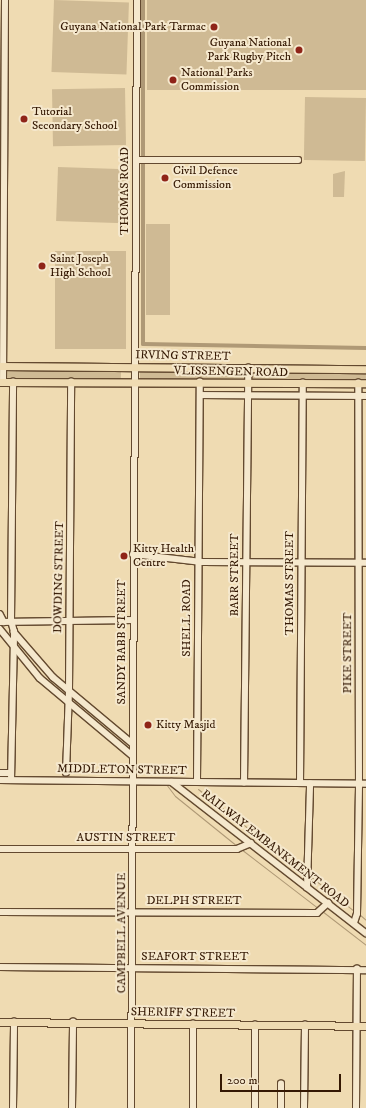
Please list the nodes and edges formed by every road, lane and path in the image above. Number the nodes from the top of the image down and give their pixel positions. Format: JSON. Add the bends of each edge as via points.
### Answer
{"nodes":[{"id":1,"x":5,"y":0,"type":"edge"},
{"id":2,"x":136,"y":0,"type":"edge"},
{"id":3,"x":138,"y":160,"type":"junction"},
{"id":4,"x":298,"y":160,"type":"dead end"},
{"id":5,"x":2,"y":366,"type":"edge"},
{"id":6,"x":136,"y":367,"type":"junction"},
{"id":7,"x":248,"y":368,"type":"junction"},
{"id":8,"x":366,"y":369,"type":"edge"},
{"id":9,"x":2,"y":382,"type":"edge"},
{"id":10,"x":13,"y":382,"type":"junction"},
{"id":11,"x":71,"y":382,"type":"junction"},
{"id":12,"x":136,"y":382,"type":"junction"},
{"id":13,"x":200,"y":382,"type":"junction"},
{"id":14,"x":248,"y":382,"type":"junction"},
{"id":15,"x":302,"y":383,"type":"junction"},
{"id":16,"x":362,"y":383,"type":"edge"},
{"id":17,"x":200,"y":395,"type":"junction"},
{"id":18,"x":247,"y":395,"type":"junction"},
{"id":19,"x":303,"y":396,"type":"junction"},
{"id":20,"x":358,"y":396,"type":"junction"},
{"id":21,"x":366,"y":396,"type":"edge"},
{"id":22,"x":133,"y":554,"type":"junction"},
{"id":23,"x":198,"y":560,"type":"junction"},
{"id":24,"x":246,"y":562,"type":"junction"},
{"id":25,"x":302,"y":563,"type":"junction"},
{"id":26,"x":359,"y":563,"type":"junction"},
{"id":27,"x":366,"y":563,"type":"edge"},
{"id":28,"x":0,"y":614,"type":"edge"},
{"id":29,"x":69,"y":620,"type":"junction"},
{"id":30,"x":133,"y":620,"type":"junction"},
{"id":31,"x":11,"y":621,"type":"junction"},
{"id":32,"x":2,"y":622,"type":"edge"},
{"id":33,"x":0,"y":629,"type":"edge"},
{"id":34,"x":14,"y":632,"type":"junction"},
{"id":35,"x":13,"y":648,"type":"junction"},
{"id":36,"x":69,"y":691,"type":"junction"},
{"id":37,"x":69,"y":704,"type":"junction"},
{"id":38,"x":133,"y":744,"type":"junction"},
{"id":39,"x":133,"y":756,"type":"junction"},
{"id":40,"x":66,"y":772,"type":"dead end"},
{"id":41,"x":0,"y":773,"type":"edge"},
{"id":42,"x":11,"y":773,"type":"junction"},
{"id":43,"x":0,"y":780,"type":"edge"},
{"id":44,"x":11,"y":780,"type":"junction"},
{"id":45,"x":134,"y":781,"type":"junction"},
{"id":46,"x":197,"y":781,"type":"junction"},
{"id":47,"x":172,"y":782,"type":"junction"},
{"id":48,"x":183,"y":782,"type":"junction"},
{"id":49,"x":244,"y":783,"type":"junction"},
{"id":50,"x":300,"y":783,"type":"junction"},
{"id":51,"x":310,"y":784,"type":"junction"},
{"id":52,"x":359,"y":784,"type":"junction"},
{"id":53,"x":366,"y":784,"type":"edge"},
{"id":54,"x":181,"y":791,"type":"junction"},
{"id":55,"x":248,"y":845,"type":"junction"},
{"id":56,"x":0,"y":849,"type":"edge"},
{"id":57,"x":133,"y":849,"type":"junction"},
{"id":58,"x":307,"y":888,"type":"junction"},
{"id":59,"x":326,"y":905,"type":"junction"},
{"id":60,"x":0,"y":912,"type":"edge"},
{"id":61,"x":133,"y":912,"type":"junction"},
{"id":62,"x":354,"y":924,"type":"junction"},
{"id":63,"x":366,"y":933,"type":"edge"},
{"id":64,"x":0,"y":966,"type":"edge"},
{"id":65,"x":133,"y":968,"type":"junction"},
{"id":66,"x":357,"y":970,"type":"junction"},
{"id":67,"x":366,"y":970,"type":"edge"},
{"id":68,"x":0,"y":1022,"type":"edge"},
{"id":69,"x":14,"y":1022,"type":"junction"},
{"id":70,"x":73,"y":1022,"type":"junction"},
{"id":71,"x":133,"y":1023,"type":"junction"},
{"id":72,"x":194,"y":1024,"type":"junction"},
{"id":73,"x":255,"y":1025,"type":"junction"},
{"id":74,"x":305,"y":1025,"type":"junction"},
{"id":75,"x":355,"y":1026,"type":"junction"},
{"id":76,"x":366,"y":1026,"type":"edge"},
{"id":77,"x":281,"y":1084,"type":"dead end"},
{"id":78,"x":13,"y":1108,"type":"edge"},
{"id":79,"x":72,"y":1108,"type":"edge"},
{"id":80,"x":131,"y":1108,"type":"edge"},
{"id":81,"x":193,"y":1108,"type":"edge"},
{"id":82,"x":255,"y":1108,"type":"edge"},
{"id":83,"x":281,"y":1108,"type":"edge"},
{"id":84,"x":304,"y":1108,"type":"edge"},
{"id":85,"x":356,"y":1108,"type":"edge"}],
"edges":[{"from":1,"to":5,"type":"street"},
{"from":2,"to":3,"type":"street","name":"THOMAS ROAD"},
{"from":3,"to":4,"type":"street"},
{"from":3,"to":6,"type":"street","name":"THOMAS ROAD"},
{"from":5,"to":6,"type":"main road","name":"IRVING STREET"},
{"from":5,"to":9,"type":"street"},
{"from":6,"to":7,"type":"main road","name":"IRVING STREET"},
{"from":6,"to":12,"type":"street","name":"THOMAS ROAD"},
{"from":7,"to":8,"type":"main road","name":"IRVING STREET"},
{"from":7,"to":14,"type":"street","name":"BARR STREET"},
{"from":9,"to":10,"type":"main road","name":"VLISSENGEN ROAD"},
{"from":10,"to":11,"type":"main road","name":"VLISSENGEN ROAD"},
{"from":10,"to":31,"type":"street"},
{"from":11,"to":12,"type":"main road","name":"VLISSENGEN ROAD"},
{"from":11,"to":29,"type":"street","name":"DOWDING STREET"},
{"from":12,"to":13,"type":"main road","name":"VLISSENGEN ROAD"},
{"from":12,"to":22,"type":"street","name":"SANDY BABB STREET"},
{"from":13,"to":14,"type":"main road","name":"VLISSENGEN ROAD"},
{"from":13,"to":17,"type":"street","name":"SHELL ROAD"},
{"from":14,"to":15,"type":"main road","name":"VLISSENGEN ROAD"},
{"from":14,"to":18,"type":"street","name":"BARR STREET"},
{"from":15,"to":16,"type":"main road","name":"VLISSENGEN ROAD"},
{"from":15,"to":19,"type":"street","name":"THOMAS STREET"},
{"from":16,"to":20,"type":"street","name":"PIKE STREET"},
{"from":17,"to":18,"type":"street"},
{"from":17,"to":23,"type":"street","name":"SHELL ROAD"},
{"from":18,"to":19,"type":"street"},
{"from":18,"to":24,"type":"street","name":"BARR STREET"},
{"from":19,"to":20,"type":"street"},
{"from":19,"to":25,"type":"street","name":"THOMAS STREET"},
{"from":20,"to":21,"type":"street"},
{"from":20,"to":26,"type":"street","name":"PIKE STREET"},
{"from":22,"to":23,"type":"street"},
{"from":22,"to":30,"type":"street","name":"SANDY BABB STREET"},
{"from":23,"to":24,"type":"street"},
{"from":23,"to":46,"type":"street","name":"SHELL ROAD"},
{"from":24,"to":25,"type":"street"},
{"from":24,"to":49,"type":"street","name":"BARR STREET"},
{"from":25,"to":26,"type":"street"},
{"from":25,"to":50,"type":"street","name":"THOMAS STREET"},
{"from":26,"to":27,"type":"street"},
{"from":26,"to":52,"type":"street","name":"PIKE STREET"},
{"from":28,"to":32,"type":"street"},
{"from":29,"to":30,"type":"street"},
{"from":29,"to":31,"type":"street"},
{"from":29,"to":36,"type":"street","name":"DOWDING STREET"},
{"from":30,"to":38,"type":"street","name":"SANDY BABB STREET"},
{"from":31,"to":32,"type":"street"},
{"from":31,"to":34,"type":"street"},
{"from":33,"to":35,"type":"street"},
{"from":34,"to":35,"type":"street"},
{"from":34,"to":36,"type":"street","via":[[38,662]]},
{"from":35,"to":37,"type":"street","via":[[40,678]]},
{"from":35,"to":42,"type":"street"},
{"from":36,"to":37,"type":"street","name":"DOWDING STREET"},
{"from":36,"to":38,"type":"street"},
{"from":37,"to":39,"type":"street"},
{"from":37,"to":40,"type":"street","name":"DOWDING STREET"},
{"from":38,"to":39,"type":"street","name":"SANDY BABB STREET"},
{"from":39,"to":45,"type":"street","name":"SANDY BABB STREET"},
{"from":41,"to":42,"type":"street"},
{"from":42,"to":44,"type":"street"},
{"from":43,"to":44,"type":"street","name":"MIDDLETON STREET"},
{"from":44,"to":45,"type":"street","name":"MIDDLETON STREET"},
{"from":45,"to":47,"type":"street","name":"MIDDLETON STREET"},
{"from":45,"to":57,"type":"street","name":"CAMPBELL AVENUE"},
{"from":46,"to":48,"type":"street","name":"MIDDLETON STREET"},
{"from":46,"to":49,"type":"street","name":"MIDDLETON STREET"},
{"from":47,"to":48,"type":"street","name":"MIDDLETON STREET"},
{"from":47,"to":54,"type":"street","name":"RAILWAY EMBANKMENT ROAD"},
{"from":48,"to":54,"type":"street"},
{"from":49,"to":50,"type":"street","name":"MIDDLETON STREET"},
{"from":50,"to":51,"type":"street","name":"MIDDLETON STREET"},
{"from":51,"to":52,"type":"street","name":"MIDDLETON STREET"},
{"from":51,"to":58,"type":"street"},
{"from":52,"to":53,"type":"street","name":"MIDDLETON STREET"},
{"from":52,"to":62,"type":"street","name":"PIKE STREET","via":[[357,914]]},
{"from":54,"to":55,"type":"street","name":"RAILWAY EMBANKMENT ROAD"},
{"from":55,"to":57,"type":"street","name":"AUSTIN STREET","via":[[238,849]]},
{"from":55,"to":58,"type":"street","name":"RAILWAY EMBANKMENT ROAD"},
{"from":56,"to":57,"type":"street","name":"AUSTIN STREET"},
{"from":57,"to":61,"type":"street","name":"CAMPBELL AVENUE"},
{"from":58,"to":59,"type":"street","name":"RAILWAY EMBANKMENT ROAD"},
{"from":59,"to":61,"type":"street","name":"DELPH STREET","via":[[318,913]]},
{"from":59,"to":62,"type":"street","name":"RAILWAY EMBANKMENT ROAD"},
{"from":60,"to":61,"type":"street","name":"DELPH STREET"},
{"from":61,"to":65,"type":"street","name":"CAMPBELL AVENUE"},
{"from":62,"to":63,"type":"street","name":"RAILWAY EMBANKMENT ROAD"},
{"from":64,"to":65,"type":"street","name":"SEAFORT STREET"},
{"from":65,"to":66,"type":"street","name":"SEAFORT STREET"},
{"from":65,"to":71,"type":"street","name":"CAMPBELL AVENUE"},
{"from":66,"to":67,"type":"street","name":"SEAFORT STREET"},
{"from":66,"to":75,"type":"street"},
{"from":68,"to":69,"type":"main road","name":"SHERIFF STREET"},
{"from":69,"to":70,"type":"main road","name":"SHERIFF STREET"},
{"from":69,"to":78,"type":"street"},
{"from":70,"to":71,"type":"main road","name":"SHERIFF STREET"},
{"from":70,"to":79,"type":"street"},
{"from":71,"to":72,"type":"main road","name":"SHERIFF STREET"},
{"from":71,"to":80,"type":"street","name":"CAMPBELL AVENUE"},
{"from":72,"to":73,"type":"main road","name":"SHERIFF STREET"},
{"from":72,"to":81,"type":"street"},
{"from":73,"to":74,"type":"main road","name":"SHERIFF STREET"},
{"from":73,"to":82,"type":"street"},
{"from":74,"to":75,"type":"main road","name":"SHERIFF STREET"},
{"from":74,"to":84,"type":"street"},
{"from":75,"to":76,"type":"main road","name":"SHERIFF STREET"},
{"from":75,"to":85,"type":"street"},
{"from":77,"to":83,"type":"street"}]}
